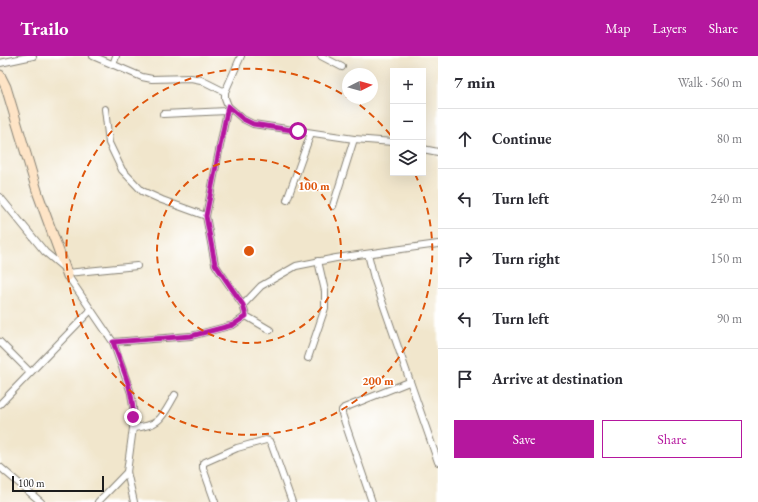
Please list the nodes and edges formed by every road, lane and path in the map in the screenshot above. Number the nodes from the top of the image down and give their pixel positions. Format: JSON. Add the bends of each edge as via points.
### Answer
{"nodes":[{"id":1,"x":32,"y":56,"type":"edge"},
{"id":2,"x":93,"y":56,"type":"edge"},
{"id":3,"x":116,"y":56,"type":"edge"},
{"id":4,"x":241,"y":56,"type":"edge"},
{"id":5,"x":321,"y":56,"type":"edge"},
{"id":6,"x":0,"y":63,"type":"edge"},
{"id":7,"x":113,"y":65,"type":"junction"},
{"id":8,"x":342,"y":67,"type":"dead end"},
{"id":9,"x":0,"y":75,"type":"edge"},
{"id":10,"x":225,"y":92,"type":"junction"},
{"id":11,"x":227,"y":108,"type":"junction"},
{"id":12,"x":105,"y":109,"type":"dead end"},
{"id":13,"x":163,"y":114,"type":"dead end"},
{"id":14,"x":311,"y":134,"type":"junction"},
{"id":15,"x":354,"y":139,"type":"junction"},
{"id":16,"x":390,"y":142,"type":"edge"},
{"id":17,"x":426,"y":150,"type":"edge"},
{"id":18,"x":438,"y":152,"type":"edge"},
{"id":19,"x":0,"y":197,"type":"edge"},
{"id":20,"x":288,"y":200,"type":"dead end"},
{"id":21,"x":334,"y":206,"type":"dead end"},
{"id":22,"x":206,"y":216,"type":"junction"},
{"id":23,"x":438,"y":244,"type":"edge"},
{"id":24,"x":368,"y":254,"type":"junction"},
{"id":25,"x":318,"y":261,"type":"junction"},
{"id":26,"x":137,"y":266,"type":"dead end"},
{"id":27,"x":66,"y":272,"type":"junction"},
{"id":28,"x":243,"y":305,"type":"junction"},
{"id":29,"x":92,"y":310,"type":"junction"},
{"id":30,"x":246,"y":316,"type":"junction"},
{"id":31,"x":270,"y":330,"type":"dead end"},
{"id":32,"x":0,"y":342,"type":"edge"},
{"id":33,"x":113,"y":342,"type":"junction"},
{"id":34,"x":308,"y":358,"type":"dead end"},
{"id":35,"x":30,"y":372,"type":"junction"},
{"id":36,"x":409,"y":382,"type":"junction"},
{"id":37,"x":175,"y":395,"type":"dead end"},
{"id":38,"x":0,"y":404,"type":"edge"},
{"id":39,"x":133,"y":428,"type":"junction"},
{"id":40,"x":438,"y":462,"type":"edge"},
{"id":41,"x":0,"y":467,"type":"edge"},
{"id":42,"x":5,"y":471,"type":"junction"},
{"id":43,"x":127,"y":472,"type":"junction"},
{"id":44,"x":0,"y":477,"type":"edge"},
{"id":45,"x":40,"y":502,"type":"edge"},
{"id":46,"x":98,"y":502,"type":"edge"},
{"id":47,"x":134,"y":502,"type":"edge"},
{"id":48,"x":215,"y":502,"type":"edge"},
{"id":49,"x":292,"y":502,"type":"edge"},
{"id":50,"x":372,"y":502,"type":"edge"}],
"edges":[{"from":1,"to":6,"type":"street"},
{"from":2,"to":7,"type":"street"},
{"from":3,"to":7,"type":"street"},
{"from":4,"to":10,"type":"street"},
{"from":5,"to":8,"type":"street"},
{"from":7,"to":10,"type":"street","via":[[152,79],[201,80]]},
{"from":9,"to":27,"type":"street"},
{"from":10,"to":11,"type":"street"},
{"from":11,"to":13,"type":"street"},
{"from":11,"to":14,"type":"street","via":[[253,124]]},
{"from":11,"to":22,"type":"street"},
{"from":12,"to":22,"type":"street","via":[[109,143],[122,170],[142,191]]},
{"from":14,"to":15,"type":"street"},
{"from":14,"to":20,"type":"street"},
{"from":15,"to":16,"type":"street"},
{"from":15,"to":21,"type":"street"},
{"from":17,"to":18,"type":"street"},
{"from":19,"to":27,"type":"street","via":[[45,252]]},
{"from":22,"to":28,"type":"street","via":[[215,264]]},
{"from":23,"to":24,"type":"street"},
{"from":24,"to":25,"type":"street"},
{"from":24,"to":36,"type":"street"},
{"from":25,"to":28,"type":"street","via":[[296,266],[273,278],[260,286]]},
{"from":25,"to":34,"type":"street","via":[[325,291],[325,308]]},
{"from":26,"to":27,"type":"street"},
{"from":27,"to":29,"type":"street"},
{"from":28,"to":30,"type":"street"},
{"from":29,"to":33,"type":"street"},
{"from":29,"to":35,"type":"street"},
{"from":30,"to":31,"type":"street"},
{"from":30,"to":33,"type":"street","via":[[233,325],[191,336]]},
{"from":32,"to":35,"type":"street"},
{"from":33,"to":39,"type":"street","via":[[131,393]]},
{"from":35,"to":38,"type":"street"},
{"from":36,"to":40,"type":"street"},
{"from":36,"to":50,"type":"street","via":[[342,410]]},
{"from":37,"to":39,"type":"street","via":[[155,423]]},
{"from":39,"to":43,"type":"street"},
{"from":41,"to":42,"type":"street"},
{"from":42,"to":44,"type":"street"},
{"from":42,"to":45,"type":"street"},
{"from":43,"to":46,"type":"street"},
{"from":43,"to":47,"type":"street"},
{"from":48,"to":49,"type":"street","via":[[203,463],[237,448],[266,440],[271,443]]}]}
